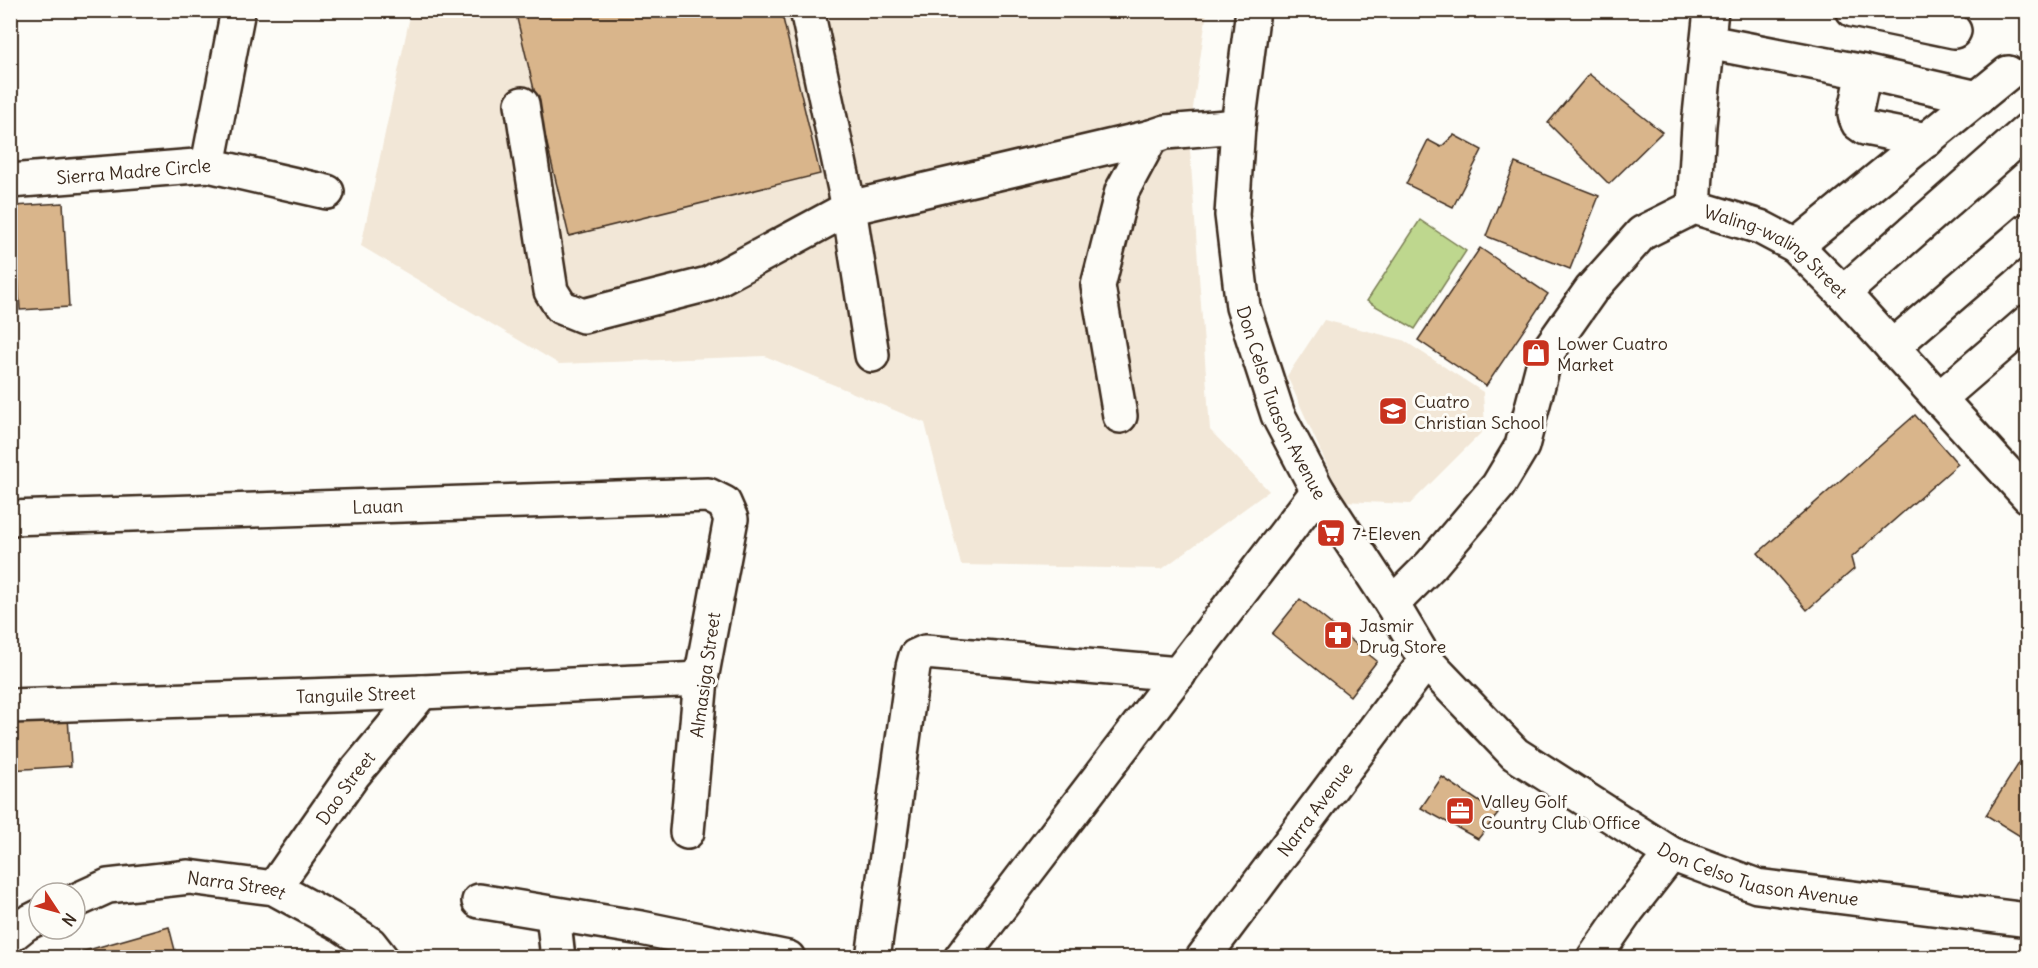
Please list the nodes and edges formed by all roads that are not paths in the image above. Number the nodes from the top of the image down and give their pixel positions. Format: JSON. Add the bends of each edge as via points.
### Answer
{"nodes":[{"id":1,"x":238,"y":10,"type":"edge"},
{"id":2,"x":807,"y":10,"type":"edge"},
{"id":3,"x":1253,"y":10,"type":"edge"},
{"id":4,"x":1711,"y":10,"type":"edge"},
{"id":5,"x":1852,"y":10,"type":"edge"},
{"id":6,"x":1954,"y":31,"type":"dead end"},
{"id":7,"x":1708,"y":42,"type":"junction"},
{"id":8,"x":1864,"y":72,"type":"junction"},
{"id":9,"x":2008,"y":73,"type":"dead end"},
{"id":10,"x":1978,"y":98,"type":"junction"},
{"id":11,"x":522,"y":104,"type":"dead end"},
{"id":12,"x":1238,"y":126,"type":"junction"},
{"id":13,"x":2028,"y":130,"type":"edge"},
{"id":14,"x":1151,"y":137,"type":"junction"},
{"id":15,"x":1927,"y":140,"type":"junction"},
{"id":16,"x":207,"y":165,"type":"junction"},
{"id":17,"x":10,"y":181,"type":"edge"},
{"id":18,"x":327,"y":192,"type":"dead end"},
{"id":19,"x":1694,"y":207,"type":"junction"},
{"id":20,"x":849,"y":208,"type":"junction"},
{"id":21,"x":2028,"y":230,"type":"edge"},
{"id":22,"x":1796,"y":246,"type":"junction"},
{"id":23,"x":1843,"y":293,"type":"junction"},
{"id":24,"x":2028,"y":322,"type":"edge"},
{"id":25,"x":1892,"y":347,"type":"junction"},
{"id":26,"x":872,"y":355,"type":"dead end"},
{"id":27,"x":1938,"y":399,"type":"junction"},
{"id":28,"x":1120,"y":416,"type":"dead end"},
{"id":29,"x":1318,"y":492,"type":"junction"},
{"id":30,"x":2028,"y":496,"type":"edge"},
{"id":31,"x":10,"y":518,"type":"edge"},
{"id":32,"x":731,"y":519,"type":"joint"},
{"id":33,"x":1392,"y":604,"type":"junction"},
{"id":34,"x":1426,"y":661,"type":"junction"},
{"id":35,"x":1179,"y":674,"type":"junction"},
{"id":36,"x":701,"y":679,"type":"junction"},
{"id":37,"x":422,"y":692,"type":"junction"},
{"id":38,"x":10,"y":706,"type":"edge"},
{"id":39,"x":687,"y":832,"type":"dead end"},
{"id":40,"x":1671,"y":854,"type":"junction"},
{"id":41,"x":274,"y":888,"type":"junction"},
{"id":42,"x":87,"y":896,"type":"edge"},
{"id":43,"x":479,"y":901,"type":"dead end"},
{"id":44,"x":553,"y":914,"type":"junction"},
{"id":45,"x":2028,"y":920,"type":"edge"},
{"id":46,"x":27,"y":923,"type":"edge"},
{"id":47,"x":10,"y":936,"type":"edge"},
{"id":48,"x":740,"y":953,"type":"edge"},
{"id":49,"x":381,"y":957,"type":"edge"},
{"id":50,"x":558,"y":957,"type":"edge"},
{"id":51,"x":788,"y":957,"type":"edge"},
{"id":52,"x":873,"y":957,"type":"edge"},
{"id":53,"x":961,"y":957,"type":"edge"},
{"id":54,"x":1203,"y":957,"type":"edge"},
{"id":55,"x":1594,"y":957,"type":"edge"}],
"edges":[{"from":1,"to":16,"type":"street","name":"Sierra Madre Circle"},
{"from":2,"to":20,"type":"street"},
{"from":3,"to":12,"type":"street","name":"Don Celso Tuason Avenue"},
{"from":4,"to":7,"type":"street"},
{"from":5,"to":6,"type":"street"},
{"from":7,"to":8,"type":"street"},
{"from":7,"to":19,"type":"street"},
{"from":8,"to":10,"type":"street"},
{"from":8,"to":15,"type":"street","via":[[1855,115],[1858,123],[1865,128]]},
{"from":9,"to":10,"type":"street"},
{"from":10,"to":15,"type":"street"},
{"from":11,"to":20,"type":"street","via":[[551,291],[561,307],[583,316],[708,284]]},
{"from":12,"to":14,"type":"street","via":[[1166,132]]},
{"from":12,"to":29,"type":"street","name":"Don Celso Tuason Avenue","via":[[1232,215],[1243,307],[1278,415]]},
{"from":13,"to":23,"type":"street"},
{"from":14,"to":20,"type":"street"},
{"from":14,"to":28,"type":"street","via":[[1122,191],[1098,286]]},
{"from":15,"to":22,"type":"street"},
{"from":16,"to":17,"type":"street","name":"Sierra Madre Circle"},
{"from":16,"to":18,"type":"street"},
{"from":19,"to":22,"type":"street","name":"Waling-waling Street","via":[[1760,227]]},
{"from":19,"to":33,"type":"street","name":"Waling-waling Street","via":[[1642,233],[1591,290],[1546,354],[1522,446],[1498,486]]},
{"from":20,"to":26,"type":"street"},
{"from":21,"to":25,"type":"street"},
{"from":22,"to":23,"type":"street","name":"Waling-waling Street"},
{"from":23,"to":25,"type":"street","name":"Waling-waling Street"},
{"from":24,"to":27,"type":"street"},
{"from":25,"to":27,"type":"street","name":"Waling-waling Street"},
{"from":27,"to":30,"type":"street","name":"Waling-waling Street"},
{"from":29,"to":33,"type":"street","name":"Don Celso Tuason Avenue"},
{"from":29,"to":35,"type":"street"},
{"from":31,"to":32,"type":"street","name":"Lauan","via":[[708,495],[724,503]]},
{"from":32,"to":36,"type":"street","name":"Almasiga Street"},
{"from":33,"to":34,"type":"street","name":"Don Celso Tuason Avenue"},
{"from":34,"to":40,"type":"street","name":"Don Celso Tuason Avenue","via":[[1515,754]]},
{"from":34,"to":54,"type":"street","name":"Narra Avenue"},
{"from":35,"to":52,"type":"street","via":[[925,652],[916,656]]},
{"from":35,"to":53,"type":"street"},
{"from":36,"to":37,"type":"street","name":"Tanguile Street"},
{"from":36,"to":39,"type":"street","name":"Almasiga Street"},
{"from":37,"to":38,"type":"street","name":"Tanguile Street"},
{"from":37,"to":41,"type":"street","name":"Dao Street","via":[[353,775]]},
{"from":40,"to":45,"type":"street","name":"Don Celso Tuason Avenue","via":[[1757,886]]},
{"from":40,"to":55,"type":"street"},
{"from":41,"to":42,"type":"street","name":"Narra Street","via":[[189,877],[108,886]]},
{"from":41,"to":49,"type":"street","name":"Narra Street","via":[[342,925],[370,944]]},
{"from":43,"to":44,"type":"street"},
{"from":44,"to":48,"type":"street","via":[[641,928]]},
{"from":44,"to":50,"type":"street"},
{"from":46,"to":47,"type":"street"},
{"from":48,"to":51,"type":"street"}]}
